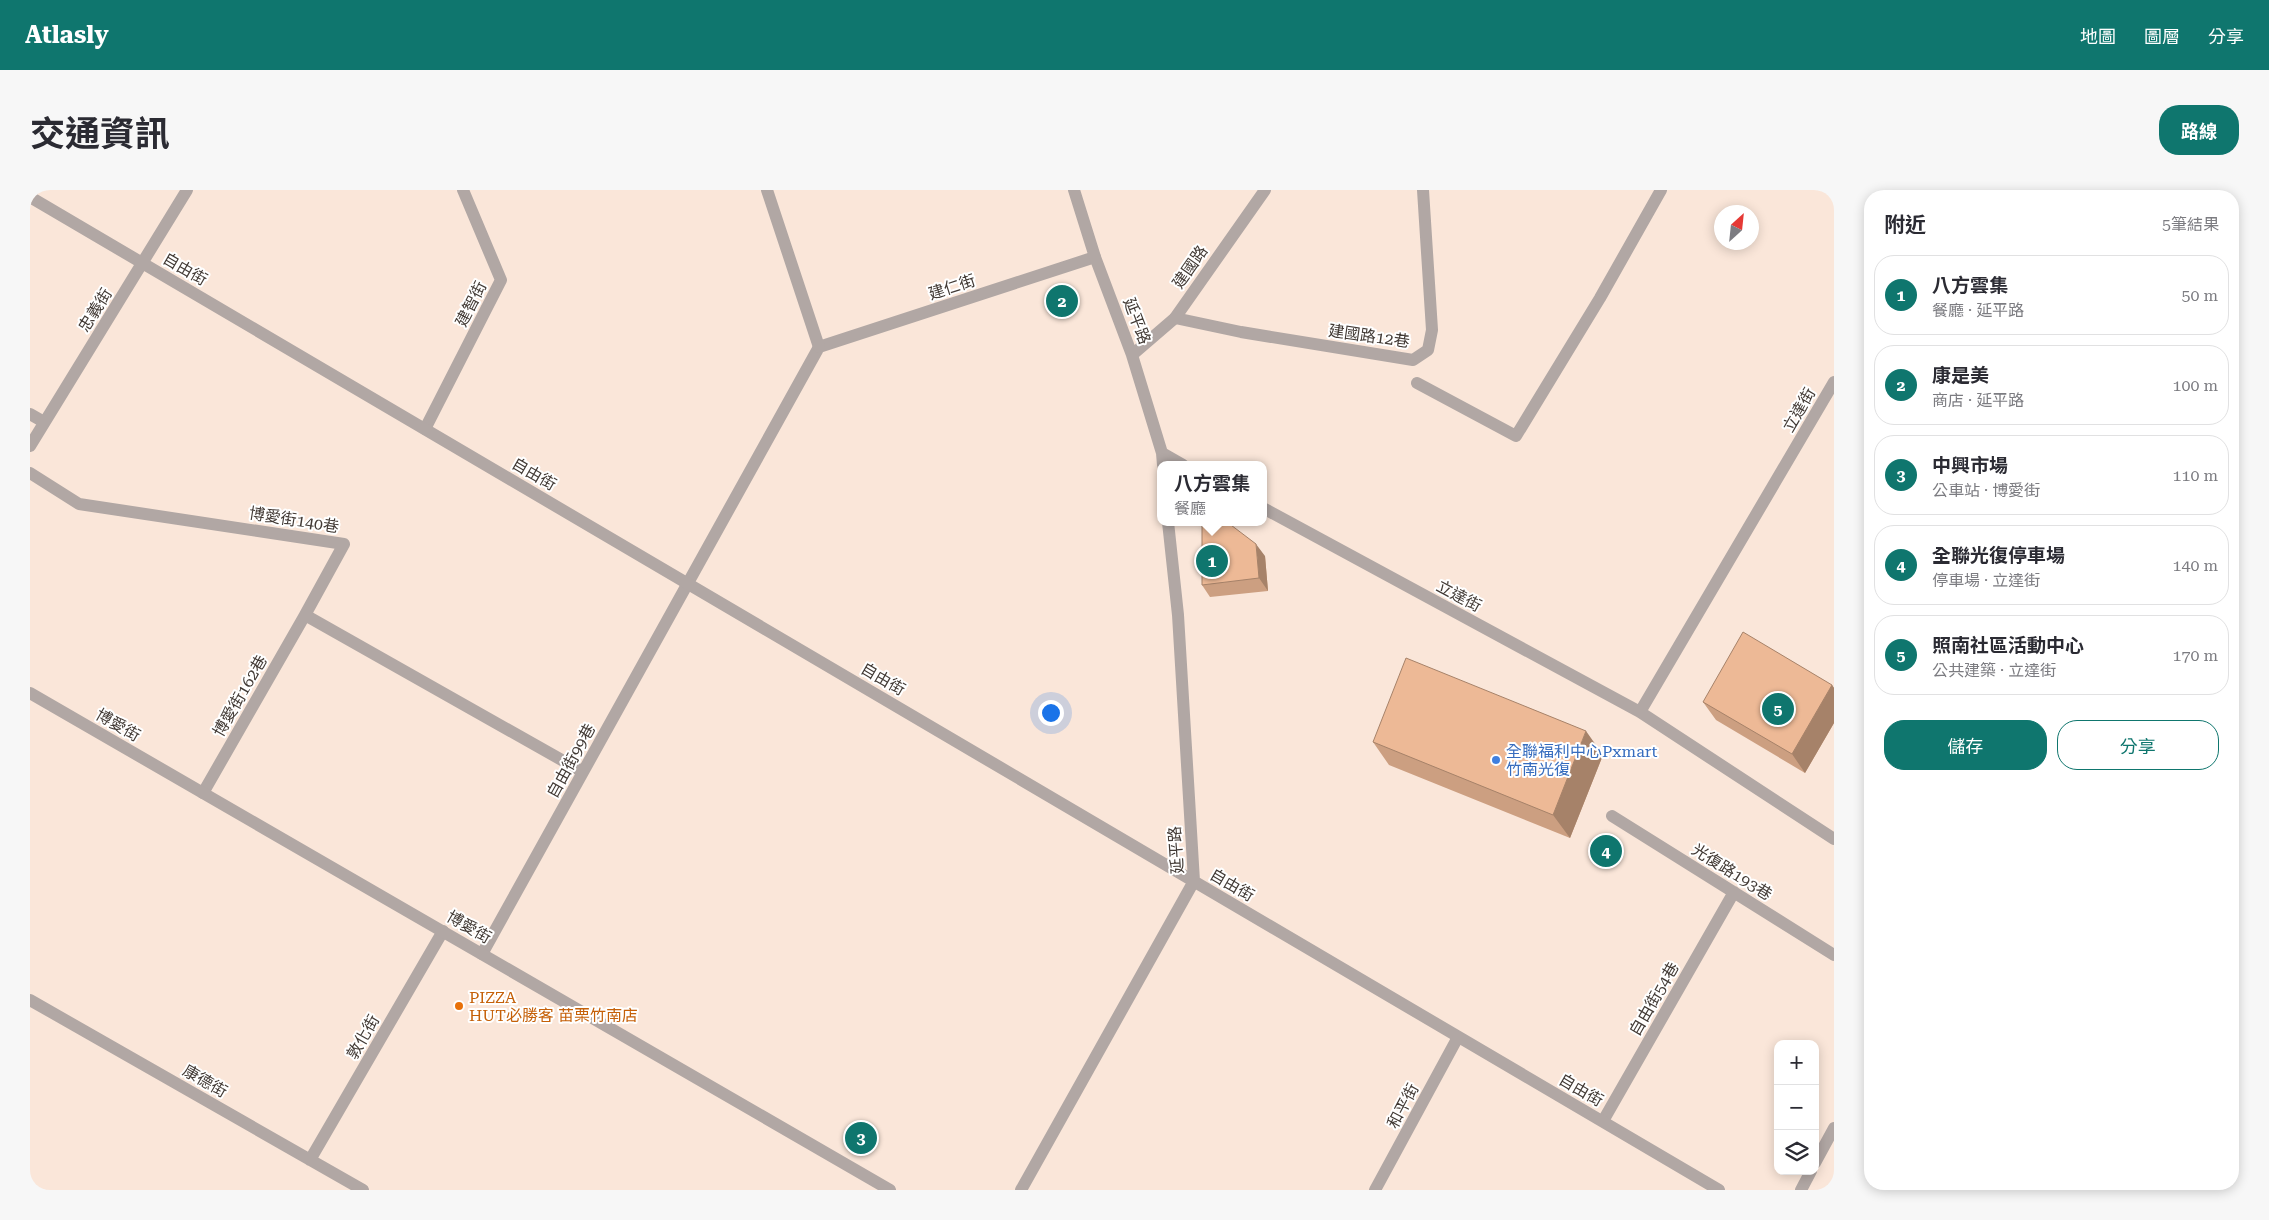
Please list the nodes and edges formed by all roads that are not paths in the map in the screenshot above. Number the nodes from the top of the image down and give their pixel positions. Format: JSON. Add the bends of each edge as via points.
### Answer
{"nodes":[{"id":1,"x":188,"y":190,"type":"edge"},
{"id":2,"x":463,"y":190,"type":"edge"},
{"id":3,"x":767,"y":190,"type":"edge"},
{"id":4,"x":1074,"y":190,"type":"edge"},
{"id":5,"x":1264,"y":190,"type":"edge"},
{"id":6,"x":1423,"y":190,"type":"edge"},
{"id":7,"x":1661,"y":190,"type":"edge"},
{"id":8,"x":30,"y":197,"type":"edge"},
{"id":9,"x":1095,"y":257,"type":"junction"},
{"id":10,"x":144,"y":264,"type":"junction"},
{"id":11,"x":1175,"y":318,"type":"junction"},
{"id":12,"x":820,"y":347,"type":"junction"},
{"id":13,"x":1132,"y":355,"type":"junction"},
{"id":14,"x":1834,"y":382,"type":"edge"},
{"id":15,"x":1417,"y":383,"type":"dead end"},
{"id":16,"x":30,"y":414,"type":"edge"},
{"id":17,"x":44,"y":422,"type":"junction"},
{"id":18,"x":425,"y":429,"type":"junction"},
{"id":19,"x":30,"y":446,"type":"edge"},
{"id":20,"x":1162,"y":459,"type":"edge"},
{"id":21,"x":30,"y":473,"type":"edge"},
{"id":22,"x":1267,"y":510,"type":"edge"},
{"id":23,"x":1168,"y":526,"type":"edge"},
{"id":24,"x":689,"y":584,"type":"junction"},
{"id":25,"x":305,"y":615,"type":"junction"},
{"id":26,"x":30,"y":693,"type":"edge"},
{"id":27,"x":1640,"y":712,"type":"junction"},
{"id":28,"x":583,"y":772,"type":"junction"},
{"id":29,"x":203,"y":793,"type":"junction"},
{"id":30,"x":1612,"y":816,"type":"dead end"},
{"id":31,"x":1834,"y":839,"type":"edge"},
{"id":32,"x":1194,"y":881,"type":"junction"},
{"id":33,"x":1734,"y":892,"type":"junction"},
{"id":34,"x":443,"y":931,"type":"junction"},
{"id":35,"x":482,"y":954,"type":"junction"},
{"id":36,"x":1834,"y":956,"type":"edge"},
{"id":37,"x":30,"y":1000,"type":"edge"},
{"id":38,"x":1458,"y":1037,"type":"junction"},
{"id":39,"x":1603,"y":1121,"type":"junction"},
{"id":40,"x":1834,"y":1128,"type":"edge"},
{"id":41,"x":1819,"y":1156,"type":"edge"},
{"id":42,"x":310,"y":1160,"type":"junction"},
{"id":43,"x":1809,"y":1175,"type":"edge"},
{"id":44,"x":363,"y":1190,"type":"edge"},
{"id":45,"x":890,"y":1190,"type":"edge"},
{"id":46,"x":1020,"y":1190,"type":"edge"},
{"id":47,"x":1375,"y":1190,"type":"edge"},
{"id":48,"x":1719,"y":1190,"type":"edge"},
{"id":49,"x":1801,"y":1190,"type":"edge"}],
"edges":[{"from":1,"to":10,"type":"street","name":"忠義街"},
{"from":2,"to":18,"type":"street","name":"建智街","via":[[501,280]]},
{"from":3,"to":12,"type":"street"},
{"from":4,"to":9,"type":"street","name":"延平路"},
{"from":5,"to":11,"type":"street","name":"建國路"},
{"from":6,"to":11,"type":"street","name":"建國路12巷","via":[[1432,330],[1428,350],[1413,360]]},
{"from":7,"to":15,"type":"street","via":[[1516,436]]},
{"from":8,"to":10,"type":"street","name":"自由街"},
{"from":9,"to":12,"type":"street","name":"建仁街"},
{"from":9,"to":13,"type":"street","name":"延平路"},
{"from":10,"to":17,"type":"street","name":"忠義街"},
{"from":10,"to":18,"type":"street","name":"自由街"},
{"from":11,"to":13,"type":"street","name":"建國路"},
{"from":12,"to":24,"type":"street"},
{"from":13,"to":20,"type":"street","name":"延平路"},
{"from":14,"to":27,"type":"street","name":"立達街"},
{"from":16,"to":17,"type":"street"},
{"from":17,"to":19,"type":"street","name":"忠義街"},
{"from":18,"to":24,"type":"street","name":"自由街"},
{"from":21,"to":25,"type":"street","name":"博愛街140巷","via":[[79,504],[344,544]]},
{"from":22,"to":27,"type":"street","name":"立達街"},
{"from":23,"to":32,"type":"street","name":"延平路","via":[[1178,615]]},
{"from":24,"to":28,"type":"street","name":"自由街99巷"},
{"from":24,"to":32,"type":"street","name":"自由街"},
{"from":25,"to":28,"type":"street"},
{"from":25,"to":29,"type":"street","name":"博愛街162巷"},
{"from":26,"to":29,"type":"street","name":"博愛街"},
{"from":27,"to":31,"type":"street","name":"立達街"},
{"from":28,"to":35,"type":"street","name":"自由街99巷"},
{"from":29,"to":34,"type":"street","name":"博愛街"},
{"from":30,"to":33,"type":"street","name":"光復路193巷"},
{"from":32,"to":38,"type":"street","name":"自由街"},
{"from":32,"to":46,"type":"street","name":"延平路"},
{"from":33,"to":36,"type":"street","name":"光復路193巷"},
{"from":33,"to":39,"type":"street","name":"自由街54巷"},
{"from":34,"to":35,"type":"street","name":"博愛街"},
{"from":34,"to":42,"type":"street","name":"敦化街"},
{"from":35,"to":45,"type":"street","name":"博愛街"},
{"from":37,"to":42,"type":"street","name":"康德街"},
{"from":38,"to":39,"type":"street","name":"自由街"},
{"from":38,"to":47,"type":"street","name":"和平街"},
{"from":39,"to":48,"type":"street","name":"自由街"},
{"from":40,"to":41,"type":"street"},
{"from":42,"to":44,"type":"street","name":"康德街"},
{"from":43,"to":49,"type":"street"}]}
